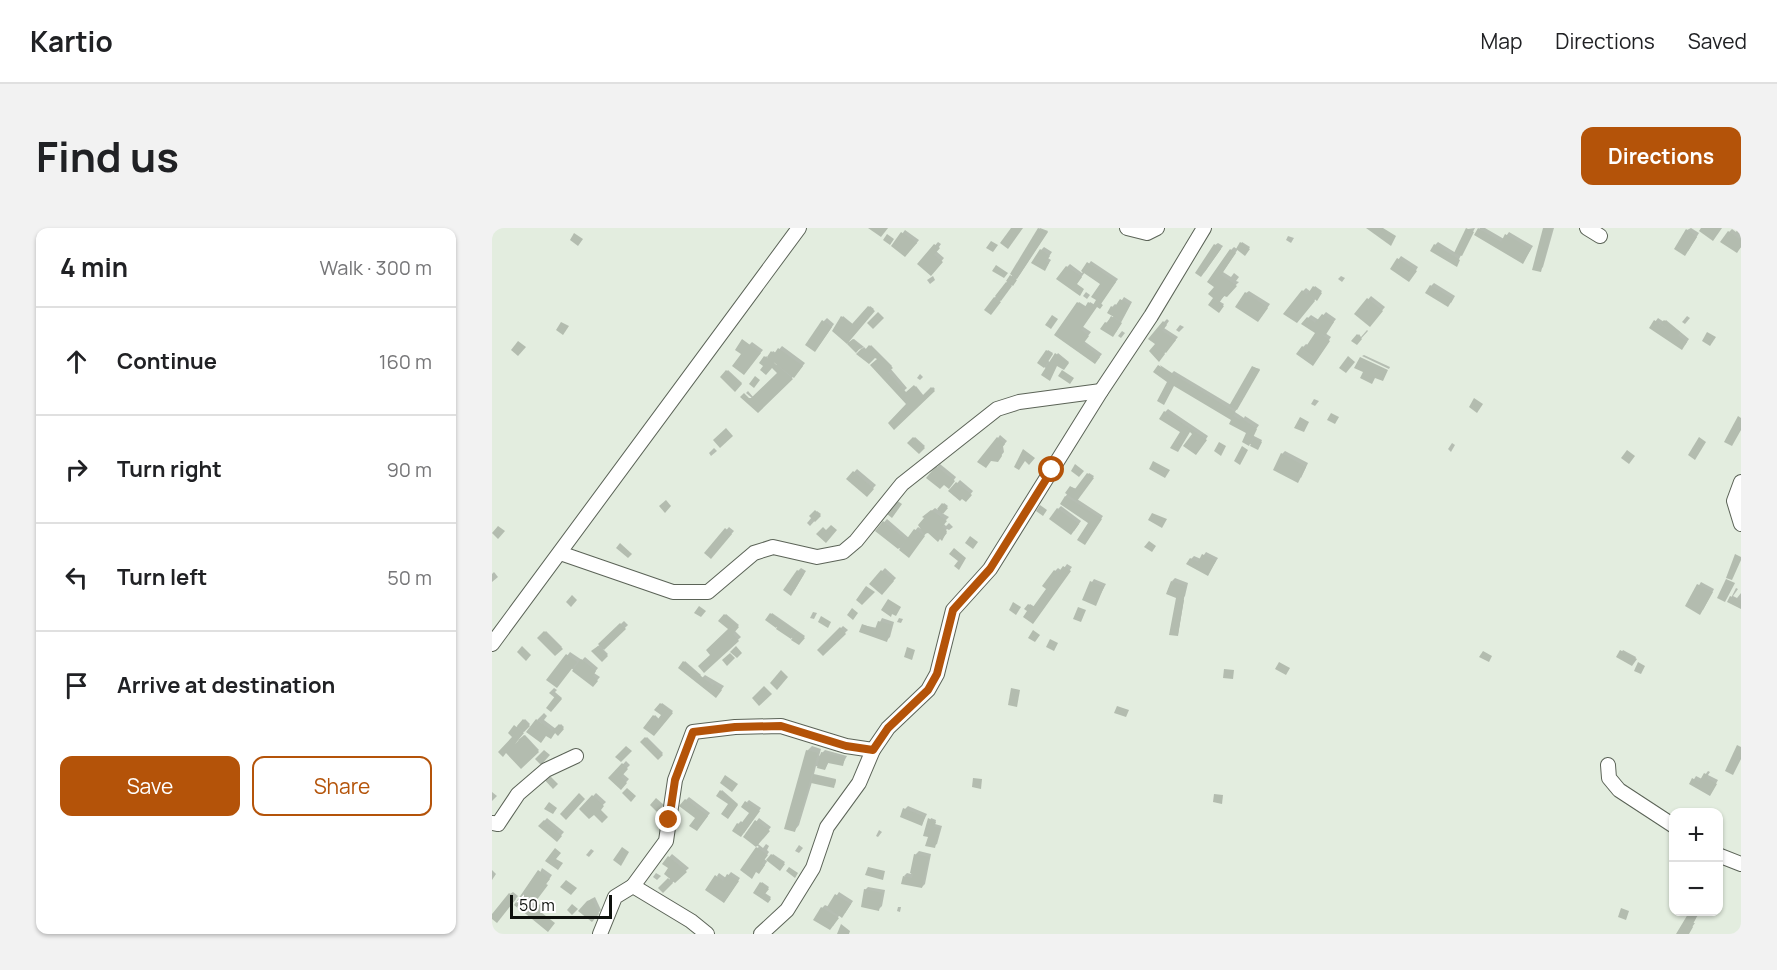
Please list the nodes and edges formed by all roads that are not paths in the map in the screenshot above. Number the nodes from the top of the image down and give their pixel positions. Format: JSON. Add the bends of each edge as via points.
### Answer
{"nodes":[{"id":1,"x":799,"y":228,"type":"edge"},
{"id":2,"x":1127,"y":228,"type":"edge"},
{"id":3,"x":1157,"y":228,"type":"edge"},
{"id":4,"x":1204,"y":228,"type":"edge"},
{"id":5,"x":1587,"y":228,"type":"edge"},
{"id":6,"x":1600,"y":236,"type":"dead end"},
{"id":7,"x":1101,"y":391,"type":"junction"},
{"id":8,"x":1741,"y":482,"type":"edge"},
{"id":9,"x":1741,"y":524,"type":"edge"},
{"id":10,"x":560,"y":553,"type":"junction"},
{"id":11,"x":492,"y":644,"type":"edge"},
{"id":12,"x":873,"y":750,"type":"junction"},
{"id":13,"x":576,"y":756,"type":"dead end"},
{"id":14,"x":1608,"y":765,"type":"dead end"},
{"id":15,"x":1669,"y":823,"type":"edge"},
{"id":16,"x":492,"y":824,"type":"edge"},
{"id":17,"x":1723,"y":857,"type":"edge"},
{"id":18,"x":1741,"y":864,"type":"edge"},
{"id":19,"x":633,"y":886,"type":"junction"},
{"id":20,"x":600,"y":934,"type":"edge"},
{"id":21,"x":707,"y":934,"type":"edge"},
{"id":22,"x":760,"y":934,"type":"edge"}],
"edges":[{"from":1,"to":10,"type":"street"},
{"from":2,"to":3,"type":"street","via":[[1147,233]]},
{"from":4,"to":7,"type":"street"},
{"from":5,"to":6,"type":"street"},
{"from":7,"to":10,"type":"street","via":[[1019,402],[998,409],[902,484],[843,552],[817,557],[773,547],[754,553],[708,592],[674,592]]},
{"from":7,"to":12,"type":"street","via":[[990,569],[953,610],[937,674],[928,690],[888,728]]},
{"from":8,"to":9,"type":"street","via":[[1734,501]]},
{"from":10,"to":11,"type":"street"},
{"from":12,"to":19,"type":"street","via":[[781,726],[693,732],[675,780],[666,841]]},
{"from":12,"to":22,"type":"street","via":[[859,783],[827,827],[813,868],[787,910]]},
{"from":13,"to":16,"type":"street","via":[[546,770],[518,794],[498,824]]},
{"from":14,"to":15,"type":"street","via":[[1609,778],[1619,790]]},
{"from":17,"to":18,"type":"street"},
{"from":19,"to":20,"type":"street","via":[[615,897]]},
{"from":19,"to":21,"type":"street"}]}
